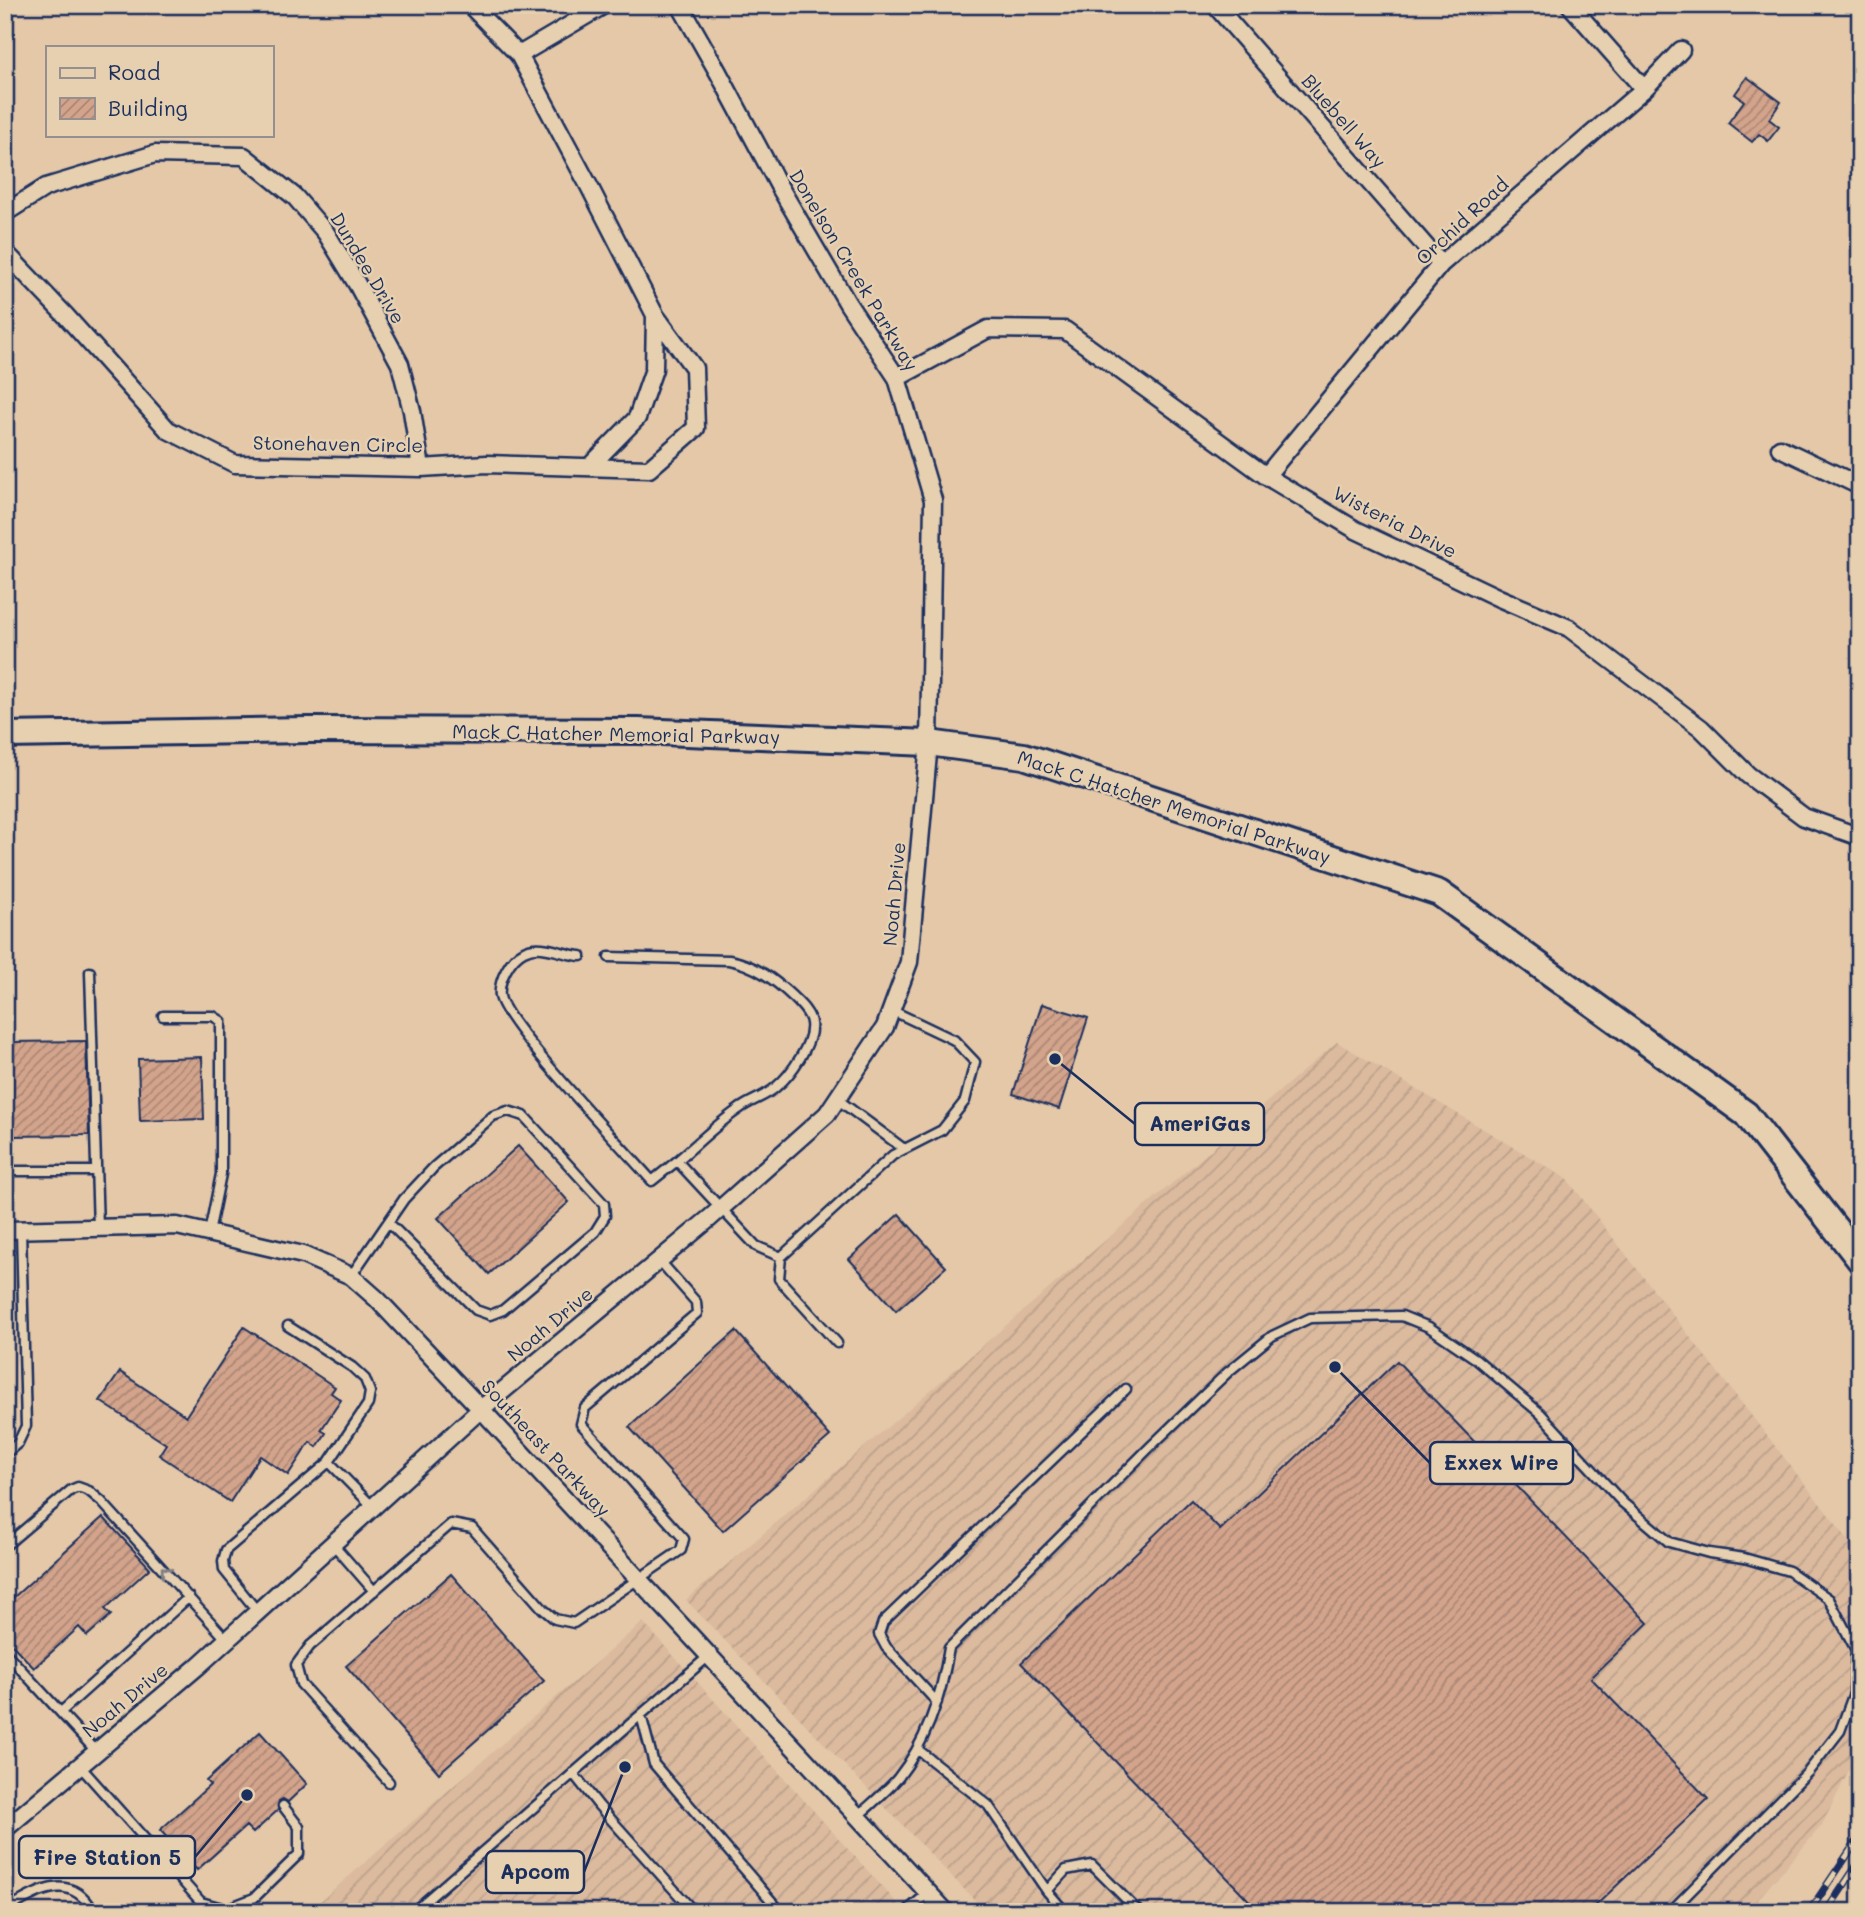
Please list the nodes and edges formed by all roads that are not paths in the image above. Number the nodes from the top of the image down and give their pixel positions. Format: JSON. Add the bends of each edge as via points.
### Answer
{"nodes":[{"id":1,"x":470,"y":5,"type":"edge"},
{"id":2,"x":604,"y":5,"type":"edge"},
{"id":3,"x":680,"y":5,"type":"edge"},
{"id":4,"x":1215,"y":5,"type":"edge"},
{"id":5,"x":1570,"y":5,"type":"edge"},
{"id":6,"x":1681,"y":50,"type":"dead end"},
{"id":7,"x":519,"y":55,"type":"junction"},
{"id":8,"x":1644,"y":89,"type":"junction"},
{"id":9,"x":5,"y":213,"type":"edge"},
{"id":10,"x":5,"y":252,"type":"edge"},
{"id":11,"x":1441,"y":264,"type":"junction"},
{"id":12,"x":655,"y":315,"type":"junction"},
{"id":13,"x":897,"y":378,"type":"junction"},
{"id":14,"x":1780,"y":448,"type":"dead end"},
{"id":15,"x":590,"y":466,"type":"junction"},
{"id":16,"x":421,"y":468,"type":"junction"},
{"id":17,"x":1266,"y":476,"type":"junction"},
{"id":18,"x":1860,"y":486,"type":"edge"},
{"id":19,"x":5,"y":735,"type":"edge"},
{"id":20,"x":929,"y":743,"type":"junction"},
{"id":21,"x":1860,"y":838,"type":"edge"},
{"id":22,"x":581,"y":956,"type":"dead end"},
{"id":23,"x":609,"y":957,"type":"dead end"},
{"id":24,"x":90,"y":972,"type":"dead end"},
{"id":25,"x":891,"y":1010,"type":"junction"},
{"id":26,"x":163,"y":1016,"type":"dead end"},
{"id":27,"x":837,"y":1099,"type":"junction"},
{"id":28,"x":904,"y":1149,"type":"junction"},
{"id":29,"x":677,"y":1161,"type":"junction"},
{"id":30,"x":6,"y":1171,"type":"edge"},
{"id":31,"x":96,"y":1171,"type":"junction"},
{"id":32,"x":720,"y":1209,"type":"junction"},
{"id":33,"x":389,"y":1223,"type":"junction"},
{"id":34,"x":98,"y":1228,"type":"junction"},
{"id":35,"x":13,"y":1230,"type":"edge"},
{"id":36,"x":209,"y":1233,"type":"junction"},
{"id":37,"x":781,"y":1256,"type":"junction"},
{"id":38,"x":1860,"y":1260,"type":"edge"},
{"id":39,"x":659,"y":1261,"type":"junction"},
{"id":40,"x":351,"y":1276,"type":"junction"},
{"id":41,"x":288,"y":1326,"type":"dead end"},
{"id":42,"x":837,"y":1343,"type":"dead end"},
{"id":43,"x":1126,"y":1389,"type":"dead end"},
{"id":44,"x":481,"y":1409,"type":"junction"},
{"id":45,"x":5,"y":1454,"type":"edge"},
{"id":46,"x":328,"y":1462,"type":"junction"},
{"id":47,"x":373,"y":1507,"type":"junction"},
{"id":48,"x":333,"y":1544,"type":"junction"},
{"id":49,"x":5,"y":1546,"type":"edge"},
{"id":50,"x":640,"y":1580,"type":"junction"},
{"id":51,"x":374,"y":1591,"type":"junction"},
{"id":52,"x":189,"y":1598,"type":"junction"},
{"id":53,"x":258,"y":1612,"type":"junction"},
{"id":54,"x":227,"y":1640,"type":"junction"},
{"id":55,"x":5,"y":1652,"type":"edge"},
{"id":56,"x":710,"y":1655,"type":"junction"},
{"id":57,"x":937,"y":1702,"type":"junction"},
{"id":58,"x":61,"y":1712,"type":"junction"},
{"id":59,"x":641,"y":1715,"type":"junction"},
{"id":60,"x":917,"y":1749,"type":"junction"},
{"id":61,"x":96,"y":1751,"type":"junction"},
{"id":62,"x":79,"y":1765,"type":"junction"},
{"id":63,"x":573,"y":1773,"type":"junction"},
{"id":64,"x":388,"y":1782,"type":"dead end"},
{"id":65,"x":283,"y":1806,"type":"dead end"},
{"id":66,"x":858,"y":1816,"type":"junction"},
{"id":67,"x":5,"y":1829,"type":"edge"},
{"id":68,"x":1046,"y":1891,"type":"junction"},
{"id":69,"x":929,"y":1892,"type":"junction"},
{"id":70,"x":5,"y":1910,"type":"edge"},
{"id":71,"x":946,"y":1911,"type":"edge"},
{"id":72,"x":94,"y":1912,"type":"edge"},
{"id":73,"x":413,"y":1912,"type":"edge"},
{"id":74,"x":694,"y":1912,"type":"edge"},
{"id":75,"x":781,"y":1912,"type":"edge"},
{"id":76,"x":906,"y":1912,"type":"edge"},
{"id":77,"x":1065,"y":1912,"type":"edge"},
{"id":78,"x":1139,"y":1912,"type":"edge"},
{"id":79,"x":1670,"y":1912,"type":"edge"}],
"edges":[{"from":1,"to":7,"type":"street","name":"Stonehaven Circle"},
{"from":2,"to":7,"type":"street"},
{"from":3,"to":13,"type":"street","name":"Donelson Creek Parkway","via":[[779,186]]},
{"from":4,"to":11,"type":"street","name":"Bluebell Way"},
{"from":5,"to":8,"type":"street"},
{"from":6,"to":8,"type":"street","name":"Orchid Road"},
{"from":7,"to":12,"type":"street","name":"Stonehaven Circle"},
{"from":8,"to":11,"type":"street","name":"Orchid Road"},
{"from":9,"to":16,"type":"street","name":"Dundee Drive","via":[[46,187],[155,155],[244,156],[295,197],[326,233],[357,284],[400,364]]},
{"from":10,"to":16,"type":"street","name":"Stonehaven Circle","via":[[168,430],[235,464]]},
{"from":11,"to":17,"type":"street","name":"Orchid Road"},
{"from":12,"to":15,"type":"street","name":"Stonehaven Circle","via":[[654,369],[637,418]]},
{"from":12,"to":15,"type":"street","name":"Stonehaven Circle","via":[[694,368],[696,428],[649,469]]},
{"from":13,"to":17,"type":"street","name":"Wisteria Drive","via":[[988,330],[1065,330]]},
{"from":13,"to":20,"type":"street","name":"Donelson Creek Parkway","via":[[933,500]]},
{"from":14,"to":18,"type":"street"},
{"from":15,"to":16,"type":"street","name":"Stonehaven Circle"},
{"from":17,"to":21,"type":"street","name":"Wisteria Drive","via":[[1356,530],[1569,628],[1701,728],[1748,775],[1804,817]]},
{"from":19,"to":20,"type":"main road","name":"Mack C Hatcher Memorial Parkway","via":[[638,731]]},
{"from":20,"to":25,"type":"street","name":"Noah Drive","via":[[909,962]]},
{"from":20,"to":38,"type":"main road","name":"Mack C Hatcher Memorial Parkway","via":[[1024,756],[1439,893],[1746,1114]]},
{"from":22,"to":29,"type":"lane","via":[[540,948],[524,951],[510,963],[502,979],[500,996],[506,1011],[652,1181]]},
{"from":23,"to":29,"type":"lane","via":[[746,964],[781,986],[811,1021],[802,1055],[787,1077],[740,1108]]},
{"from":24,"to":31,"type":"lane"},
{"from":25,"to":27,"type":"street","name":"Noah Drive","via":[[885,1027]]},
{"from":25,"to":28,"type":"lane","via":[[954,1040],[975,1062],[965,1101],[942,1130]]},
{"from":26,"to":36,"type":"lane","via":[[213,1016],[221,1021],[221,1174]]},
{"from":27,"to":28,"type":"lane"},
{"from":27,"to":32,"type":"street","name":"Noah Drive","via":[[827,1114]]},
{"from":28,"to":37,"type":"lane"},
{"from":29,"to":32,"type":"lane"},
{"from":30,"to":31,"type":"lane"},
{"from":31,"to":34,"type":"lane"},
{"from":32,"to":37,"type":"lane","via":[[756,1246]]},
{"from":32,"to":39,"type":"street","name":"Noah Drive"},
{"from":33,"to":33,"type":"lane","via":[[434,1167],[493,1116],[508,1111],[524,1116],[545,1138],[604,1204],[605,1216],[595,1232],[503,1310],[490,1315],[477,1310]]},
{"from":33,"to":40,"type":"lane"},
{"from":34,"to":35,"type":"street","name":"Southeast Parkway"},
{"from":34,"to":36,"type":"street","name":"Southeast Parkway","via":[[177,1226]]},
{"from":35,"to":45,"type":"lane","via":[[26,1426],[18,1443]]},
{"from":36,"to":40,"type":"street","name":"Southeast Parkway","via":[[303,1255]]},
{"from":37,"to":42,"type":"lane","via":[[779,1279]]},
{"from":39,"to":44,"type":"street","name":"Noah Drive"},
{"from":39,"to":50,"type":"lane","via":[[696,1302],[697,1313],[585,1408],[581,1424],[684,1539],[681,1550]]},
{"from":40,"to":44,"type":"street","name":"Southeast Parkway"},
{"from":41,"to":46,"type":"lane","via":[[352,1367],[365,1378],[370,1392],[368,1404]]},
{"from":43,"to":57,"type":"lane","via":[[883,1622],[879,1634],[886,1647]]},
{"from":44,"to":47,"type":"street","name":"Noah Drive"},
{"from":44,"to":50,"type":"street","name":"Southeast Parkway"},
{"from":46,"to":47,"type":"lane"},
{"from":46,"to":53,"type":"lane","via":[[226,1550],[224,1570]]},
{"from":47,"to":48,"type":"street","name":"Noah Drive"},
{"from":48,"to":51,"type":"lane"},
{"from":48,"to":53,"type":"street","name":"Noah Drive"},
{"from":52,"to":49,"type":"lane","one_way":true,"via":[[102,1501],[78,1487]]},
{"from":50,"to":51,"type":"lane","via":[[574,1623],[555,1619],[472,1528],[450,1524]]},
{"from":50,"to":56,"type":"street","name":"Southeast Parkway"},
{"from":51,"to":64,"type":"lane","via":[[296,1665],[301,1684]]},
{"from":52,"to":54,"type":"lane"},
{"from":52,"to":58,"type":"lane"},
{"from":53,"to":54,"type":"street","name":"Noah Drive"},
{"from":54,"to":61,"type":"street","name":"Noah Drive"},
{"from":55,"to":58,"type":"lane"},
{"from":56,"to":59,"type":"lane"},
{"from":56,"to":66,"type":"street","name":"Southeast Parkway"},
{"from":57,"to":60,"type":"lane"},
{"from":57,"to":79,"type":"lane","via":[[948,1648],[1228,1372],[1272,1336],[1310,1318],[1402,1315],[1476,1359],[1540,1413],[1622,1502],[1669,1542],[1789,1571],[1829,1599],[1856,1650],[1854,1693],[1840,1731],[1808,1772]]},
{"from":58,"to":61,"type":"lane"},
{"from":59,"to":63,"type":"lane"},
{"from":59,"to":75,"type":"lane","via":[[654,1764]]},
{"from":60,"to":66,"type":"lane","via":[[897,1779]]},
{"from":60,"to":68,"type":"lane","via":[[988,1805]]},
{"from":61,"to":62,"type":"street","name":"Noah Drive"},
{"from":62,"to":65,"type":"lane","via":[[201,1902],[226,1909],[254,1898],[299,1854],[299,1827]]},
{"from":62,"to":67,"type":"street","name":"Noah Drive"},
{"from":63,"to":73,"type":"lane"},
{"from":63,"to":74,"type":"lane"},
{"from":66,"to":69,"type":"street","name":"Southeast Parkway"},
{"from":68,"to":77,"type":"lane"},
{"from":68,"to":78,"type":"lane","via":[[1066,1870],[1092,1865]]},
{"from":69,"to":71,"type":"street","name":"Southeast Parkway"},
{"from":69,"to":76,"type":"lane"},
{"from":70,"to":72,"type":"lane","via":[[52,1887],[67,1888]]}]}
